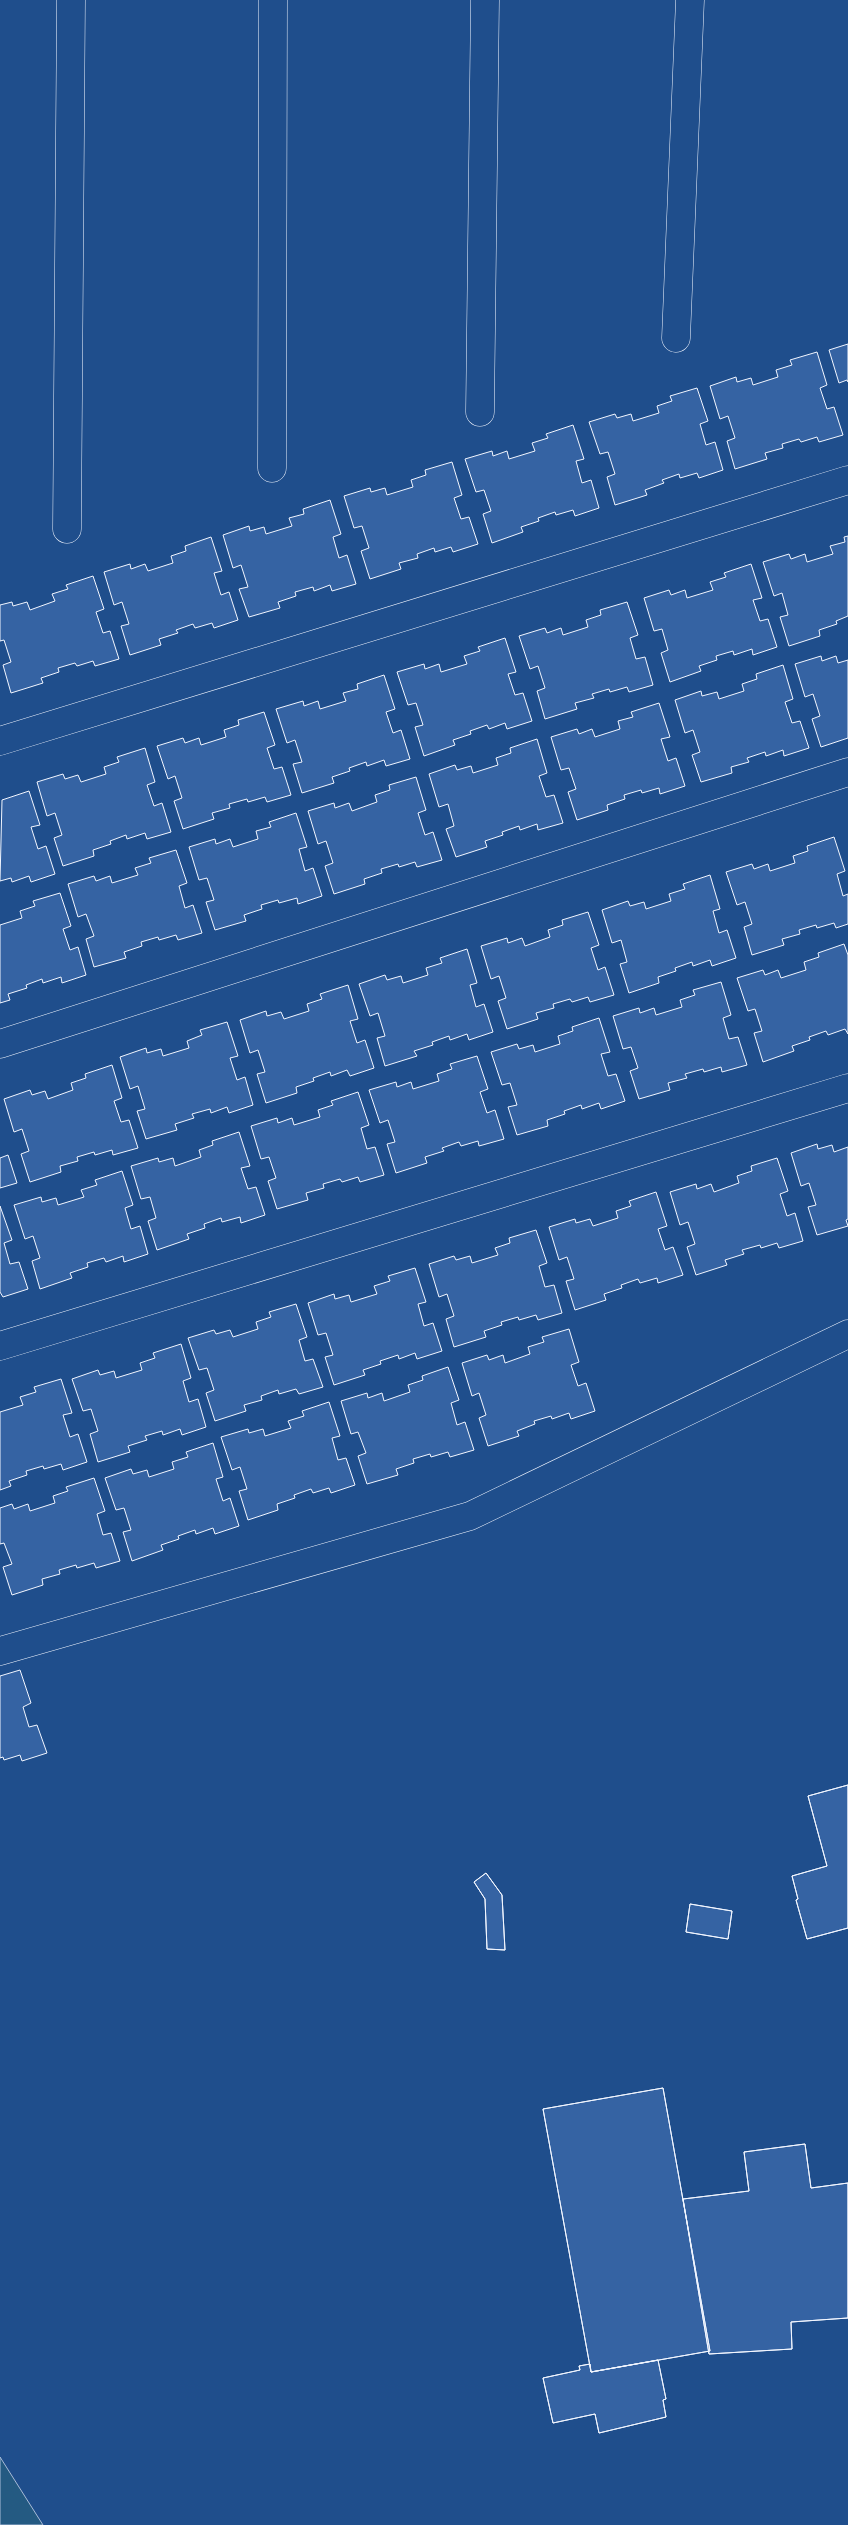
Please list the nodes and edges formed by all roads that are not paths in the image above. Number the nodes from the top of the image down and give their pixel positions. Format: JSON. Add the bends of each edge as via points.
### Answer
{"nodes":[{"id":1,"x":71,"y":0,"type":"edge"},
{"id":2,"x":273,"y":0,"type":"edge"},
{"id":3,"x":486,"y":0,"type":"edge"},
{"id":4,"x":690,"y":0,"type":"edge"},
{"id":5,"x":676,"y":338,"type":"dead end"},
{"id":6,"x":480,"y":412,"type":"dead end"},
{"id":7,"x":272,"y":468,"type":"dead end"},
{"id":8,"x":848,"y":480,"type":"edge"},
{"id":9,"x":67,"y":529,"type":"dead end"},
{"id":10,"x":0,"y":741,"type":"edge"},
{"id":11,"x":848,"y":772,"type":"edge"},
{"id":12,"x":0,"y":1044,"type":"edge"},
{"id":13,"x":848,"y":1088,"type":"edge"},
{"id":14,"x":848,"y":1334,"type":"edge"},
{"id":15,"x":0,"y":1346,"type":"edge"},
{"id":16,"x":0,"y":1652,"type":"edge"}],
"edges":[{"from":1,"to":9,"type":"street"},
{"from":2,"to":7,"type":"street"},
{"from":3,"to":6,"type":"street"},
{"from":4,"to":5,"type":"street"},
{"from":8,"to":10,"type":"street"},
{"from":11,"to":12,"type":"street"},
{"from":13,"to":15,"type":"street"},
{"from":14,"to":16,"type":"street","via":[[470,1516]]}]}
